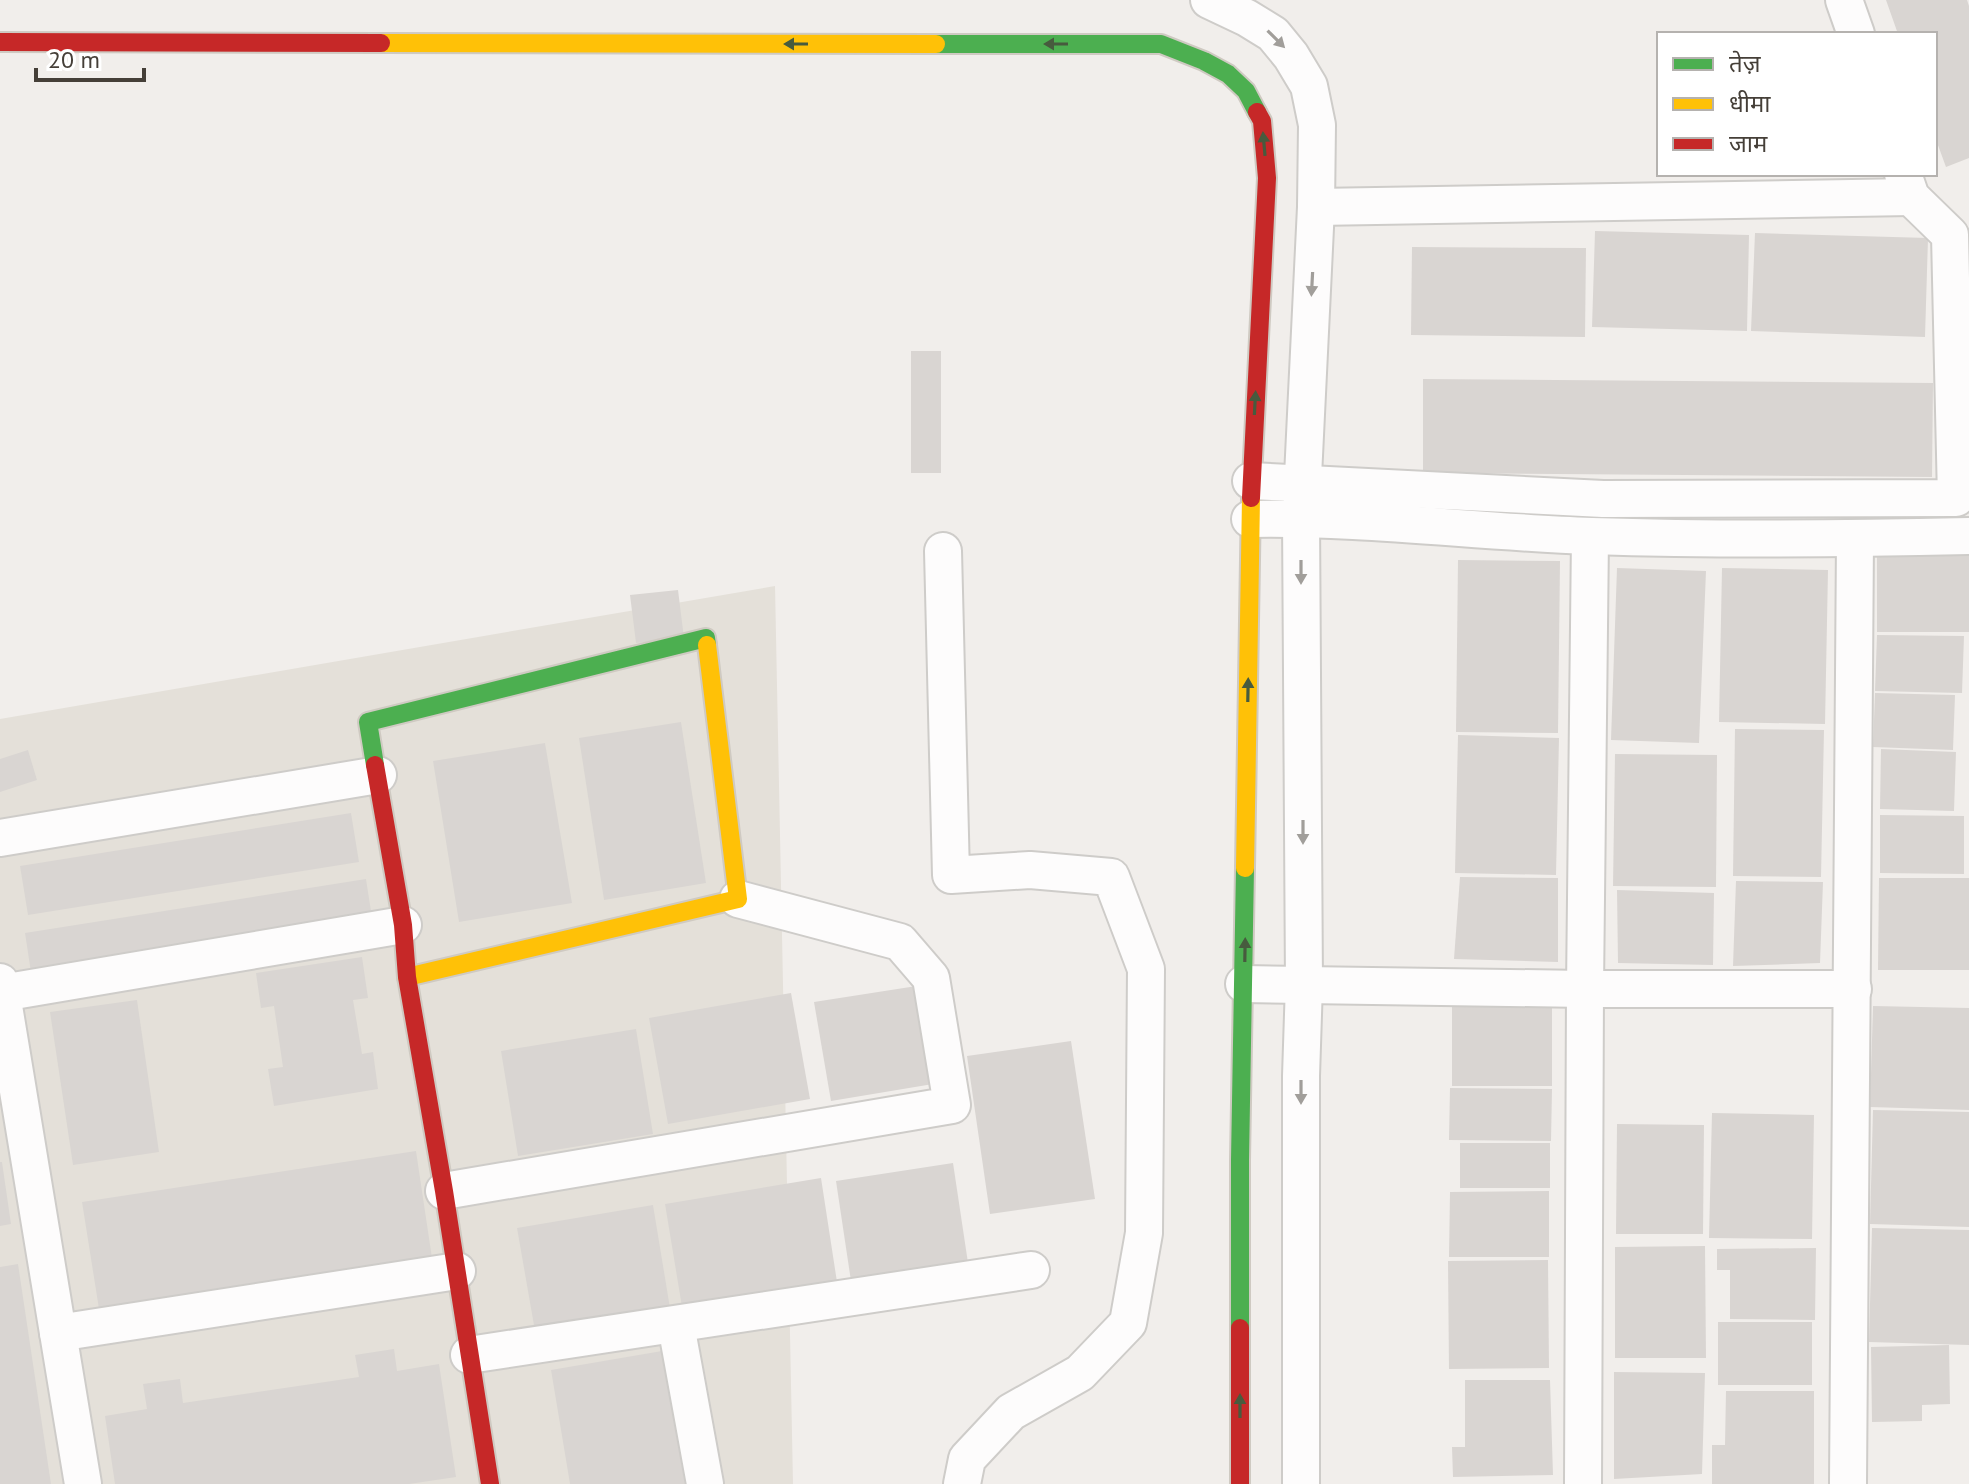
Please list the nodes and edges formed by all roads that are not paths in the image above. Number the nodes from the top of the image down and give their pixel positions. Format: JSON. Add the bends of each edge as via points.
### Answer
{"nodes":[{"id":1,"x":1209,"y":0,"type":"edge"},
{"id":2,"x":1844,"y":0,"type":"edge"},
{"id":3,"x":1855,"y":32,"type":"edge"},
{"id":4,"x":0,"y":42,"type":"edge"},
{"id":5,"x":1907,"y":185,"type":"edge"},
{"id":6,"x":1316,"y":207,"type":"junction"},
{"id":7,"x":1251,"y":481,"type":"junction"},
{"id":8,"x":1301,"y":501,"type":"junction"},
{"id":9,"x":1250,"y":519,"type":"junction"},
{"id":10,"x":1590,"y":536,"type":"junction"},
{"id":11,"x":1969,"y":536,"type":"edge"},
{"id":12,"x":1855,"y":539,"type":"junction"},
{"id":13,"x":943,"y":551,"type":"dead end"},
{"id":14,"x":378,"y":775,"type":"junction"},
{"id":15,"x":0,"y":838,"type":"edge"},
{"id":16,"x":738,"y":899,"type":"junction"},
{"id":17,"x":403,"y":925,"type":"junction"},
{"id":18,"x":407,"y":977,"type":"junction"},
{"id":19,"x":1244,"y":984,"type":"junction"},
{"id":20,"x":1304,"y":984,"type":"junction"},
{"id":21,"x":1,"y":988,"type":"edge"},
{"id":22,"x":1585,"y":989,"type":"junction"},
{"id":23,"x":1853,"y":989,"type":"junction"},
{"id":24,"x":444,"y":1191,"type":"junction"},
{"id":25,"x":1031,"y":1270,"type":"dead end"},
{"id":26,"x":457,"y":1271,"type":"junction"},
{"id":27,"x":676,"y":1325,"type":"junction"},
{"id":28,"x":58,"y":1333,"type":"junction"},
{"id":29,"x":469,"y":1355,"type":"junction"},
{"id":30,"x":83,"y":1484,"type":"edge"},
{"id":31,"x":490,"y":1484,"type":"edge"},
{"id":32,"x":705,"y":1484,"type":"edge"},
{"id":33,"x":962,"y":1484,"type":"edge"},
{"id":34,"x":1240,"y":1484,"type":"edge"},
{"id":35,"x":1301,"y":1484,"type":"edge"},
{"id":36,"x":1583,"y":1484,"type":"edge"},
{"id":37,"x":1848,"y":1484,"type":"edge"}],
"edges":[{"from":1,"to":6,"type":"street","one_way":true,"via":[[1273,34],[1309,86],[1317,125]]},
{"from":2,"to":3,"type":"street"},
{"from":7,"to":4,"type":"street","one_way":true,"via":[[1267,178],[1262,121],[1246,91],[1228,74],[1161,44]]},
{"from":5,"to":6,"type":"street"},
{"from":5,"to":8,"type":"street","via":[[1950,235],[1956,498]]},
{"from":6,"to":8,"type":"street","one_way":true},
{"from":7,"to":8,"type":"street"},
{"from":7,"to":9,"type":"street"},
{"from":8,"to":9,"type":"street"},
{"from":8,"to":10,"type":"street"},
{"from":8,"to":20,"type":"street","one_way":true},
{"from":19,"to":9,"type":"street","one_way":true},
{"from":10,"to":12,"type":"street"},
{"from":10,"to":22,"type":"street"},
{"from":11,"to":12,"type":"street"},
{"from":12,"to":23,"type":"street"},
{"from":13,"to":33,"type":"street","via":[[951,875],[1030,870],[1111,877],[1146,969],[1144,1233],[1128,1323],[1080,1373],[1011,1412],[967,1459]]},
{"from":14,"to":15,"type":"street"},
{"from":14,"to":16,"type":"street","via":[[368,722],[706,638]]},
{"from":14,"to":17,"type":"street"},
{"from":16,"to":18,"type":"street"},
{"from":16,"to":24,"type":"street","via":[[900,942],[931,978],[952,1105]]},
{"from":17,"to":18,"type":"street"},
{"from":17,"to":21,"type":"street"},
{"from":18,"to":24,"type":"street"},
{"from":19,"to":20,"type":"street"},
{"from":34,"to":19,"type":"street","one_way":true},
{"from":20,"to":22,"type":"street"},
{"from":20,"to":35,"type":"street","one_way":true},
{"from":21,"to":28,"type":"street"},
{"from":22,"to":23,"type":"street"},
{"from":22,"to":36,"type":"street"},
{"from":23,"to":37,"type":"street"},
{"from":24,"to":26,"type":"street"},
{"from":25,"to":27,"type":"street"},
{"from":26,"to":28,"type":"street"},
{"from":26,"to":29,"type":"street"},
{"from":27,"to":29,"type":"street"},
{"from":27,"to":32,"type":"street"},
{"from":28,"to":30,"type":"street"},
{"from":29,"to":31,"type":"street"}]}
